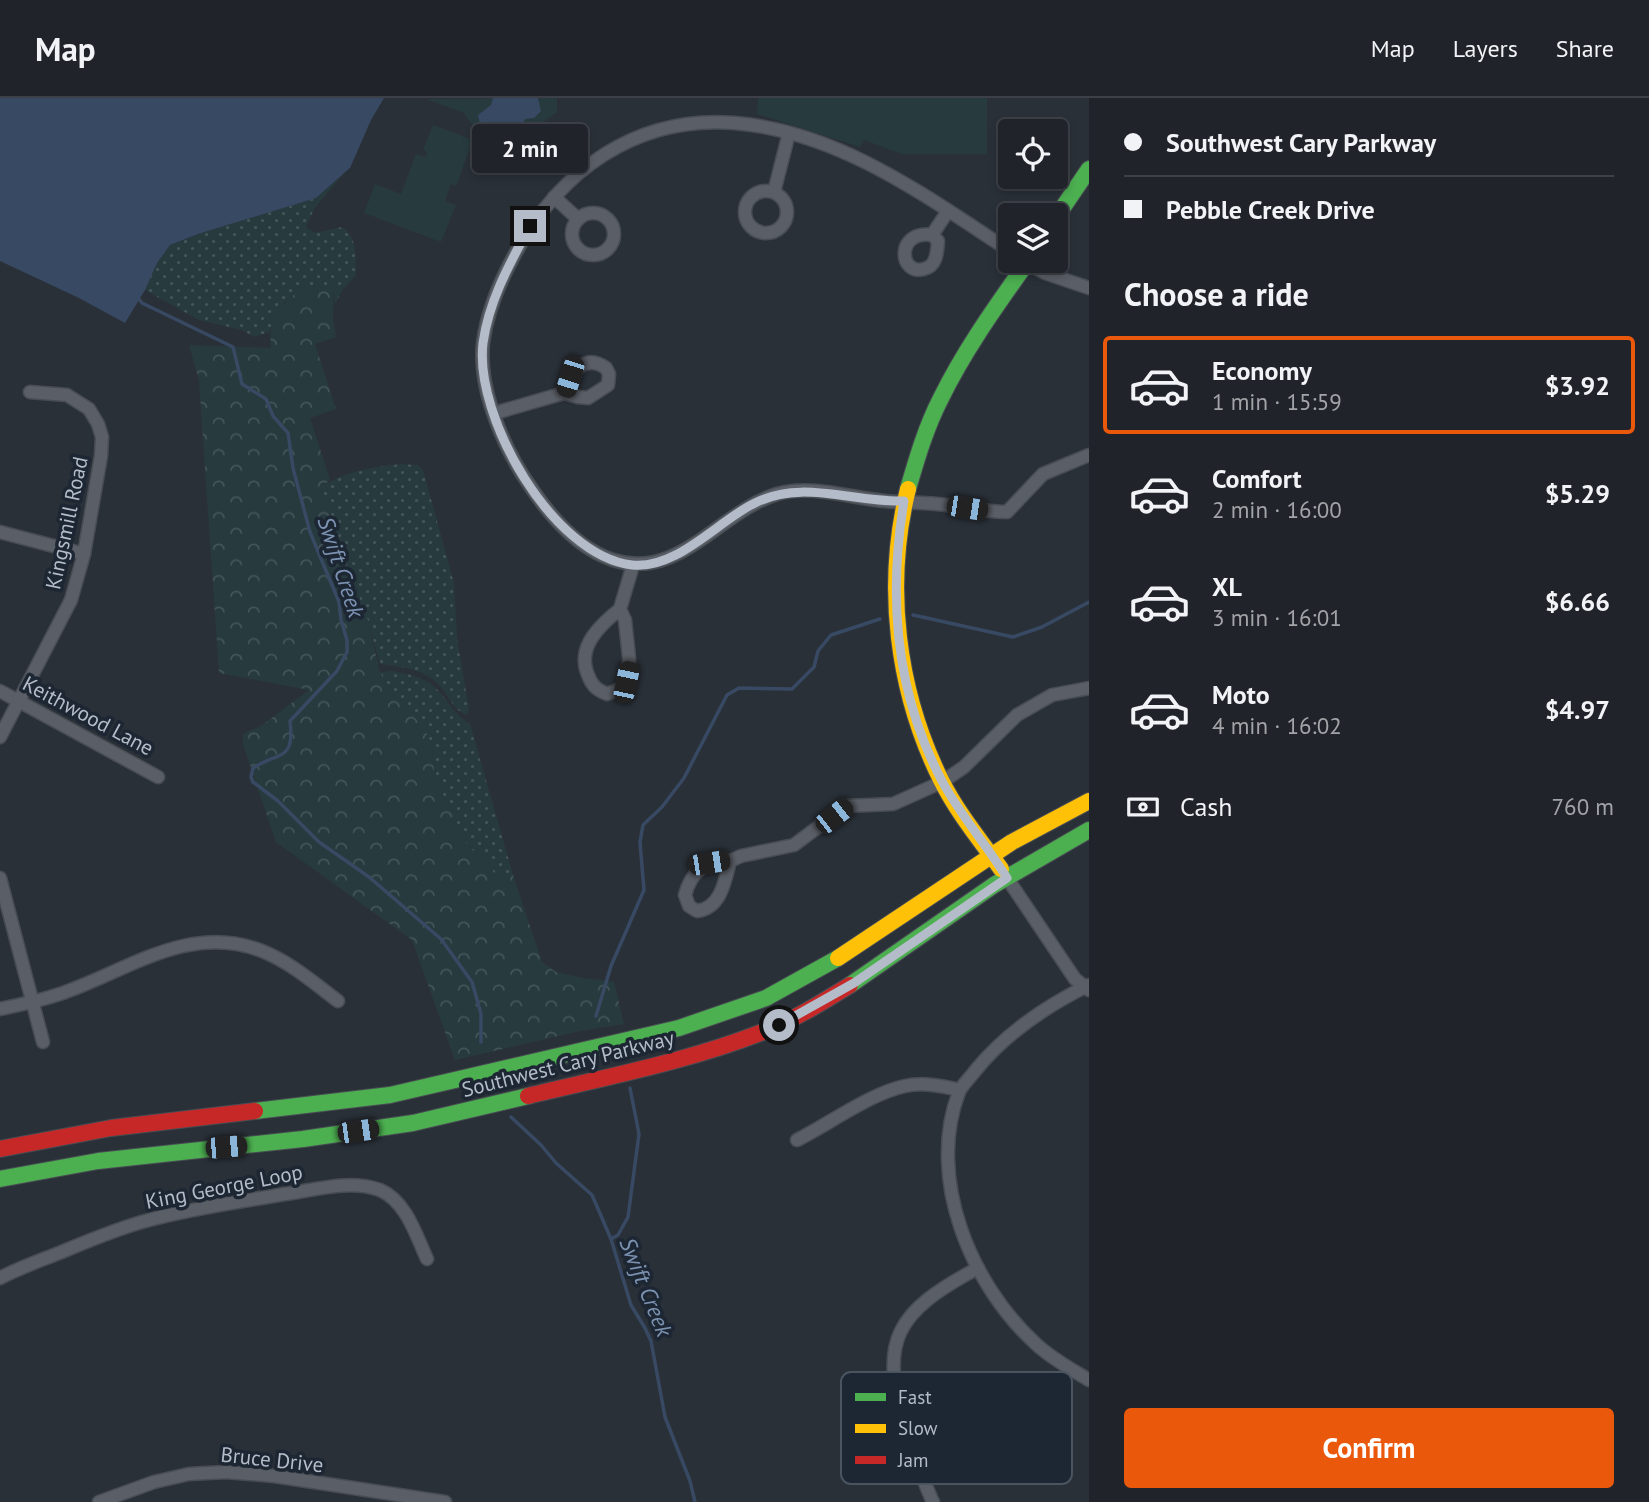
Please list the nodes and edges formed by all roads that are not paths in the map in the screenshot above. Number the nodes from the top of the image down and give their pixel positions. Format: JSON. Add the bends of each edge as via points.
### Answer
{"nodes":[{"id":1,"x":789,"y":133,"type":"junction"},
{"id":2,"x":1089,"y":169,"type":"edge"},
{"id":3,"x":774,"y":192,"type":"dead end"},
{"id":4,"x":554,"y":197,"type":"junction"},
{"id":5,"x":1066,"y":203,"type":"edge"},
{"id":6,"x":948,"y":211,"type":"junction"},
{"id":7,"x":579,"y":219,"type":"dead end"},
{"id":8,"x":932,"y":235,"type":"dead end"},
{"id":9,"x":998,"y":243,"type":"edge"},
{"id":10,"x":1019,"y":273,"type":"edge"},
{"id":11,"x":1045,"y":273,"type":"edge"},
{"id":12,"x":1089,"y":288,"type":"edge"},
{"id":13,"x":30,"y":392,"type":"dead end"},
{"id":14,"x":565,"y":393,"type":"dead end"},
{"id":15,"x":495,"y":414,"type":"junction"},
{"id":16,"x":1089,"y":455,"type":"edge"},
{"id":17,"x":904,"y":501,"type":"junction"},
{"id":18,"x":0,"y":532,"type":"edge"},
{"id":19,"x":84,"y":554,"type":"junction"},
{"id":20,"x":633,"y":565,"type":"junction"},
{"id":21,"x":620,"y":609,"type":"junction"},
{"id":22,"x":1089,"y":688,"type":"edge"},
{"id":23,"x":0,"y":691,"type":"edge"},
{"id":24,"x":19,"y":701,"type":"junction"},
{"id":25,"x":0,"y":737,"type":"edge"},
{"id":26,"x":158,"y":776,"type":"dead end"},
{"id":27,"x":942,"y":782,"type":"junction"},
{"id":28,"x":1089,"y":801,"type":"edge"},
{"id":29,"x":1089,"y":830,"type":"edge"},
{"id":30,"x":991,"y":856,"type":"junction"},
{"id":31,"x":730,"y":861,"type":"dead end"},
{"id":32,"x":1004,"y":874,"type":"junction"},
{"id":33,"x":0,"y":878,"type":"edge"},
{"id":34,"x":1088,"y":987,"type":"edge"},
{"id":35,"x":338,"y":1001,"type":"dead end"},
{"id":36,"x":33,"y":1003,"type":"junction"},
{"id":37,"x":0,"y":1009,"type":"edge"},
{"id":38,"x":43,"y":1042,"type":"dead end"},
{"id":39,"x":960,"y":1090,"type":"junction"},
{"id":40,"x":797,"y":1140,"type":"dead end"},
{"id":41,"x":0,"y":1149,"type":"edge"},
{"id":42,"x":0,"y":1179,"type":"edge"},
{"id":43,"x":427,"y":1259,"type":"dead end"},
{"id":44,"x":978,"y":1268,"type":"junction"},
{"id":45,"x":1,"y":1273,"type":"edge"},
{"id":46,"x":894,"y":1372,"type":"edge"},
{"id":47,"x":1089,"y":1380,"type":"edge"},
{"id":48,"x":924,"y":1484,"type":"edge"},
{"id":49,"x":99,"y":1502,"type":"edge"},
{"id":50,"x":445,"y":1502,"type":"edge"},
{"id":51,"x":933,"y":1502,"type":"edge"}],
"edges":[{"from":1,"to":3,"type":"street"},
{"from":1,"to":4,"type":"street","via":[[719,122],[661,129],[606,153]]},
{"from":1,"to":6,"type":"street","via":[[857,157]]},
{"from":2,"to":5,"type":"main road"},
{"from":4,"to":7,"type":"street"},
{"from":4,"to":15,"type":"street","via":[[530,226],[490,313],[483,363]]},
{"from":6,"to":8,"type":"street"},
{"from":6,"to":9,"type":"street"},
{"from":10,"to":17,"type":"main road","via":[[939,400]]},
{"from":11,"to":12,"type":"street"},
{"from":13,"to":19,"type":"street","name":"Kingsmill Road","via":[[67,395],[89,409],[98,424],[101,457]]},
{"from":14,"to":15,"type":"street"},
{"from":15,"to":20,"type":"street","via":[[514,461],[545,507],[594,551]]},
{"from":16,"to":17,"type":"street","via":[[1043,474],[1007,512]]},
{"from":17,"to":20,"type":"street","via":[[809,491],[780,493],[754,503],[672,556],[654,564]]},
{"from":17,"to":27,"type":"main road","via":[[895,577],[900,656],[918,725]]},
{"from":18,"to":19,"type":"street"},
{"from":19,"to":24,"type":"street","name":"Kingsmill Road","via":[[71,600]]},
{"from":20,"to":21,"type":"street"},
{"from":21,"to":21,"type":"street","via":[[628,636],[629,668],[623,688],[607,694],[592,683],[585,655],[592,637]]},
{"from":22,"to":27,"type":"street","via":[[1052,695],[1017,715]]},
{"from":23,"to":24,"type":"street","name":"Keithwood Lane"},
{"from":24,"to":25,"type":"street","name":"Kingsmill Road"},
{"from":24,"to":26,"type":"street","name":"Keithwood Lane"},
{"from":27,"to":30,"type":"main road"},
{"from":27,"to":31,"type":"street","via":[[893,804],[846,806],[794,845]]},
{"from":28,"to":30,"type":"main road","name":"Southwest Cary Parkway"},
{"from":29,"to":32,"type":"main road","name":"Southwest Cary Parkway"},
{"from":30,"to":32,"type":"main road"},
{"from":30,"to":41,"type":"main road","name":"Southwest Cary Parkway","via":[[792,985],[679,1028],[390,1095],[111,1128]]},
{"from":32,"to":34,"type":"street","via":[[1075,979]]},
{"from":32,"to":42,"type":"main road","name":"Southwest Cary Parkway","via":[[854,983],[797,1017],[690,1057],[413,1123],[98,1161]]},
{"from":33,"to":36,"type":"street"},
{"from":34,"to":39,"type":"street","via":[[1006,1037]]},
{"from":35,"to":36,"type":"street","via":[[274,956],[243,945],[206,941],[152,955]]},
{"from":36,"to":37,"type":"street"},
{"from":36,"to":38,"type":"street"},
{"from":39,"to":40,"type":"street","via":[[933,1085],[897,1089]]},
{"from":39,"to":44,"type":"street","via":[[948,1142],[950,1182]]},
{"from":43,"to":45,"type":"street","name":"King George Loop","via":[[411,1223],[393,1199],[368,1187],[337,1186],[148,1220]]},
{"from":44,"to":46,"type":"street","via":[[922,1304],[904,1326],[894,1350]]},
{"from":44,"to":47,"type":"street","via":[[1008,1314],[1036,1345]]},
{"from":48,"to":51,"type":"street"},
{"from":49,"to":50,"type":"street","name":"Bruce Drive","via":[[173,1477],[226,1472]]}]}
